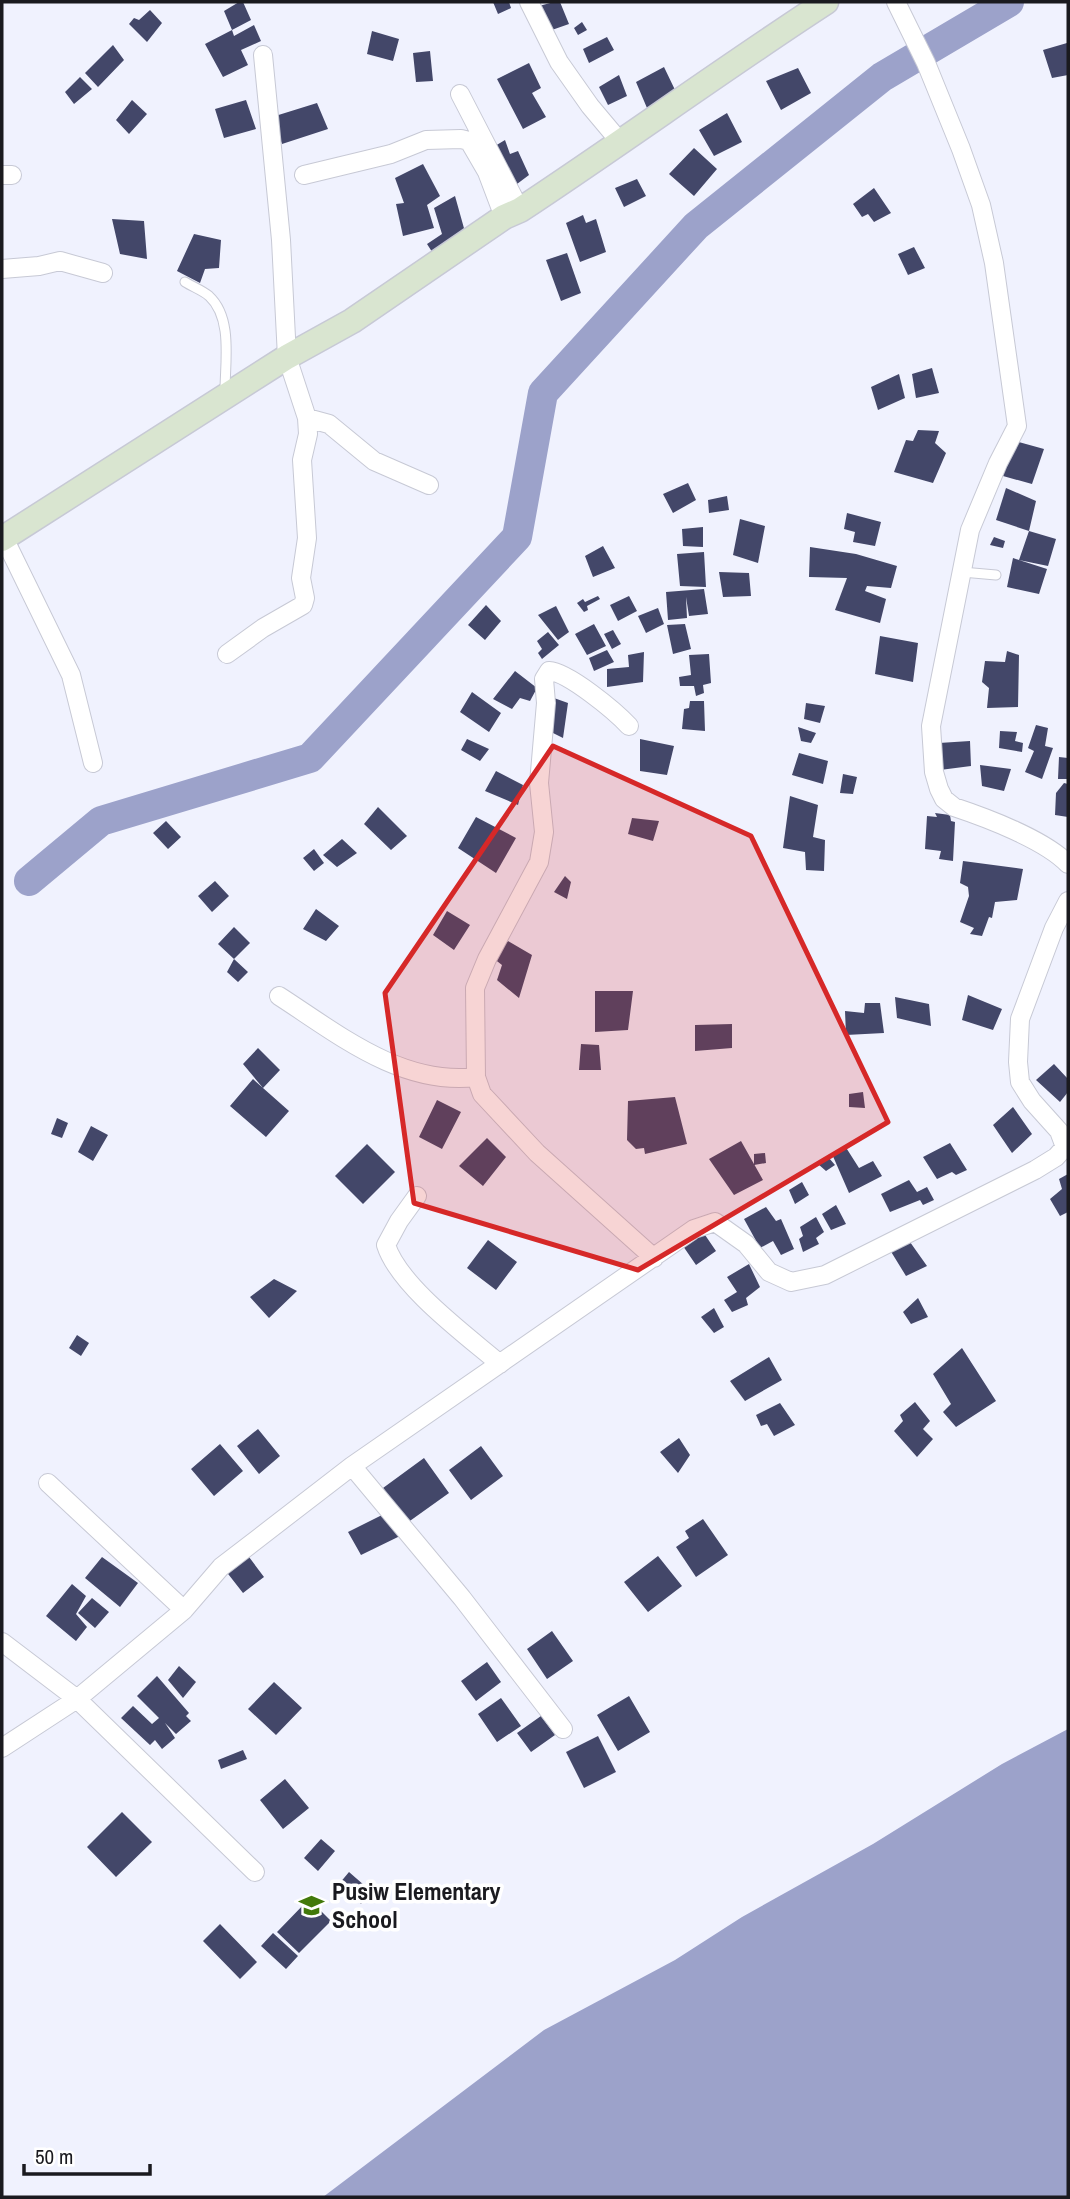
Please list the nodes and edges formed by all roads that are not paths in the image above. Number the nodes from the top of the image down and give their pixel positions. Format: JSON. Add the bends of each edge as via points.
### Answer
{"nodes":[{"id":1,"x":529,"y":2,"type":"edge"},
{"id":2,"x":826,"y":2,"type":"edge"},
{"id":3,"x":896,"y":2,"type":"edge"},
{"id":4,"x":263,"y":55,"type":"dead end"},
{"id":5,"x":460,"y":94,"type":"dead end"},
{"id":6,"x":621,"y":143,"type":"junction"},
{"id":7,"x":304,"y":175,"type":"dead end"},
{"id":8,"x":512,"y":213,"type":"junction"},
{"id":9,"x":2,"y":269,"type":"edge"},
{"id":10,"x":103,"y":273,"type":"dead end"},
{"id":11,"x":185,"y":282,"type":"dead end"},
{"id":12,"x":287,"y":357,"type":"junction"},
{"id":13,"x":225,"y":396,"type":"junction"},
{"id":14,"x":307,"y":418,"type":"junction"},
{"id":15,"x":429,"y":485,"type":"dead end"},
{"id":16,"x":3,"y":538,"type":"edge"},
{"id":17,"x":962,"y":572,"type":"junction"},
{"id":18,"x":996,"y":575,"type":"dead end"},
{"id":19,"x":227,"y":654,"type":"dead end"},
{"id":20,"x":629,"y":726,"type":"dead end"},
{"id":21,"x":93,"y":763,"type":"dead end"},
{"id":22,"x":1068,"y":864,"type":"edge"},
{"id":23,"x":1068,"y":901,"type":"edge"},
{"id":24,"x":1061,"y":929,"type":"edge"},
{"id":25,"x":279,"y":996,"type":"dead end"},
{"id":26,"x":476,"y":1077,"type":"junction"},
{"id":27,"x":1064,"y":1130,"type":"edge"},
{"id":28,"x":417,"y":1196,"type":"dead end"},
{"id":29,"x":654,"y":1258,"type":"junction"},
{"id":30,"x":500,"y":1364,"type":"junction"},
{"id":31,"x":352,"y":1466,"type":"junction"},
{"id":32,"x":48,"y":1483,"type":"dead end"},
{"id":33,"x":184,"y":1610,"type":"junction"},
{"id":34,"x":2,"y":1642,"type":"edge"},
{"id":35,"x":77,"y":1699,"type":"junction"},
{"id":36,"x":563,"y":1729,"type":"dead end"},
{"id":37,"x":2,"y":1748,"type":"edge"},
{"id":38,"x":255,"y":1872,"type":"dead end"}],
"edges":[{"from":1,"to":6,"type":"street","via":[[573,84]]},
{"from":2,"to":6,"type":"street"},
{"from":3,"to":17,"type":"street","via":[[926,63],[981,205],[1017,426],[970,530]]},
{"from":4,"to":12,"type":"street"},
{"from":5,"to":8,"type":"street"},
{"from":6,"to":8,"type":"street"},
{"from":7,"to":8,"type":"street","via":[[391,154],[426,140],[461,139],[469,141]]},
{"from":8,"to":12,"type":"street","via":[[352,321]]},
{"from":9,"to":10,"type":"street","via":[[60,261]]},
{"from":11,"to":13,"type":"lane","via":[[207,294],[221,315]]},
{"from":12,"to":13,"type":"street"},
{"from":12,"to":14,"type":"street"},
{"from":13,"to":16,"type":"street"},
{"from":14,"to":15,"type":"street","via":[[329,424],[374,461]]},
{"from":14,"to":19,"type":"street","via":[[302,460],[307,538],[301,578],[303,605]]},
{"from":16,"to":21,"type":"street","via":[[71,675]]},
{"from":17,"to":18,"type":"lane"},
{"from":17,"to":22,"type":"street","via":[[931,726],[939,789],[954,807],[1057,852]]},
{"from":20,"to":26,"type":"street","via":[[559,672],[549,671],[544,679],[539,783],[544,832],[539,862],[475,988]]},
{"from":23,"to":24,"type":"street"},
{"from":24,"to":27,"type":"street","via":[[1020,1019],[1018,1062],[1020,1082],[1032,1101]]},
{"from":25,"to":26,"type":"street","via":[[366,1052],[392,1063],[437,1078]]},
{"from":26,"to":29,"type":"street","via":[[482,1094],[537,1153]]},
{"from":27,"to":29,"type":"street","via":[[1065,1147],[1035,1170],[825,1275],[791,1282],[769,1272],[746,1244],[715,1222],[694,1229]]},
{"from":28,"to":30,"type":"street","via":[[386,1245],[390,1259],[427,1300]]},
{"from":29,"to":30,"type":"street"},
{"from":30,"to":31,"type":"street"},
{"from":31,"to":33,"type":"street","via":[[221,1567]]},
{"from":31,"to":36,"type":"street"},
{"from":32,"to":33,"type":"street"},
{"from":33,"to":35,"type":"street"},
{"from":34,"to":35,"type":"street"},
{"from":35,"to":37,"type":"street"},
{"from":35,"to":38,"type":"street"}]}
